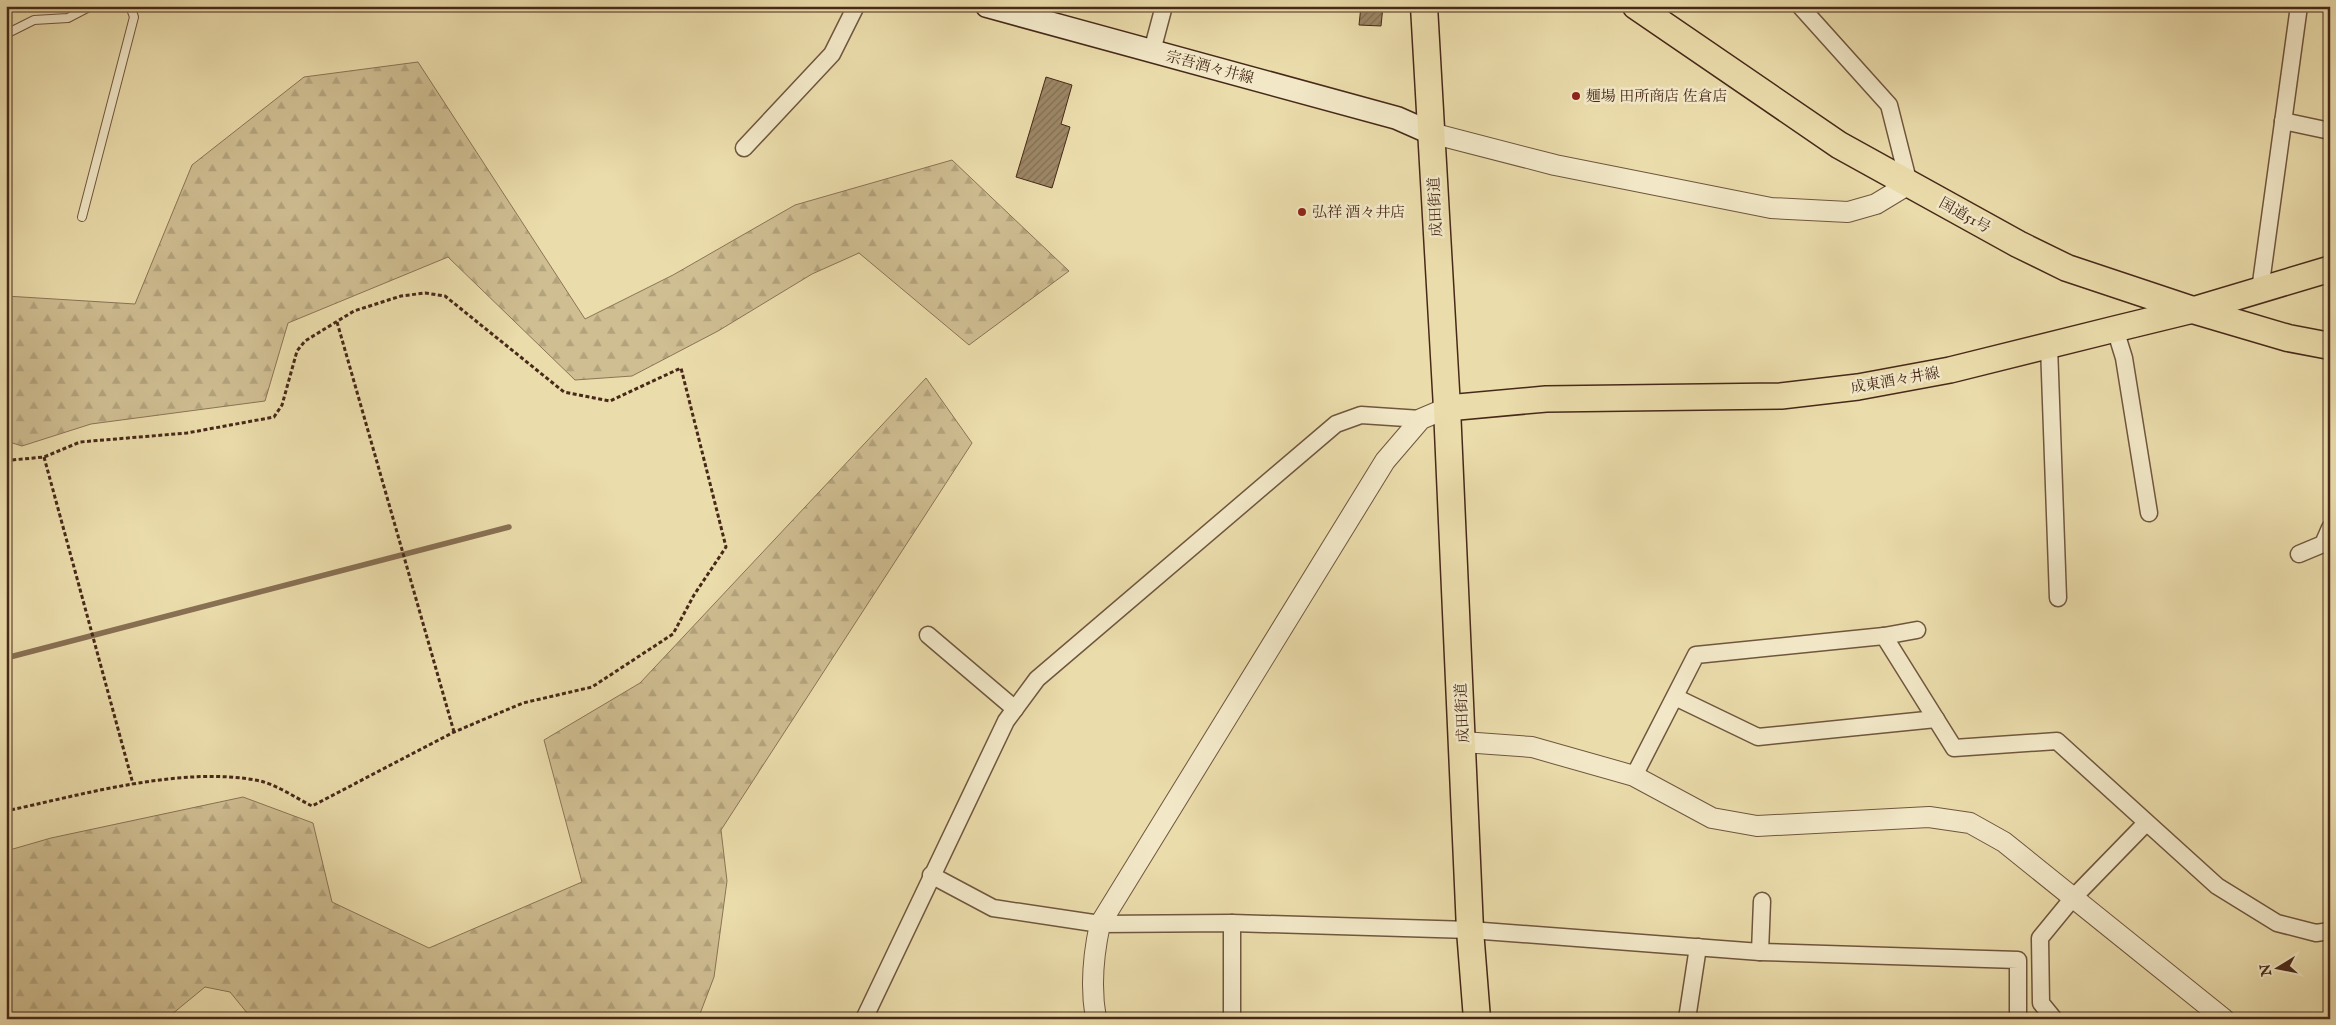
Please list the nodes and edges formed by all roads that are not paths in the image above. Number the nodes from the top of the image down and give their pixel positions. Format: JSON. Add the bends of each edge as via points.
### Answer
{"nodes":[{"id":1,"x":91,"y":6,"type":"edge"},
{"id":2,"x":130,"y":6,"type":"edge"},
{"id":3,"x":856,"y":6,"type":"edge"},
{"id":4,"x":987,"y":6,"type":"edge"},
{"id":5,"x":1164,"y":6,"type":"edge"},
{"id":6,"x":1424,"y":6,"type":"edge"},
{"id":7,"x":1636,"y":6,"type":"edge"},
{"id":8,"x":1800,"y":6,"type":"edge"},
{"id":9,"x":2299,"y":6,"type":"edge"},
{"id":10,"x":6,"y":34,"type":"edge"},
{"id":11,"x":1152,"y":51,"type":"junction"},
{"id":12,"x":2283,"y":121,"type":"junction"},
{"id":13,"x":2330,"y":131,"type":"edge"},
{"id":14,"x":1431,"y":133,"type":"junction"},
{"id":15,"x":744,"y":148,"type":"dead end"},
{"id":16,"x":1909,"y":184,"type":"junction"},
{"id":17,"x":82,"y":217,"type":"dead end"},
{"id":18,"x":2330,"y":269,"type":"edge"},
{"id":19,"x":2260,"y":290,"type":"junction"},
{"id":20,"x":2193,"y":310,"type":"junction"},
{"id":21,"x":2115,"y":329,"type":"junction"},
{"id":22,"x":2049,"y":346,"type":"junction"},
{"id":23,"x":2330,"y":346,"type":"edge"},
{"id":24,"x":1447,"y":408,"type":"junction"},
{"id":25,"x":1421,"y":419,"type":"junction"},
{"id":26,"x":2149,"y":513,"type":"dead end"},
{"id":27,"x":2330,"y":528,"type":"edge"},
{"id":28,"x":2326,"y":549,"type":"edge"},
{"id":29,"x":2299,"y":554,"type":"dead end"},
{"id":30,"x":2058,"y":598,"type":"dead end"},
{"id":31,"x":1917,"y":630,"type":"dead end"},
{"id":32,"x":928,"y":635,"type":"dead end"},
{"id":33,"x":1884,"y":636,"type":"junction"},
{"id":34,"x":1675,"y":697,"type":"junction"},
{"id":35,"x":1015,"y":709,"type":"junction"},
{"id":36,"x":1936,"y":719,"type":"junction"},
{"id":37,"x":1463,"y":742,"type":"junction"},
{"id":38,"x":1634,"y":776,"type":"junction"},
{"id":39,"x":2146,"y":823,"type":"junction"},
{"id":40,"x":931,"y":875,"type":"junction"},
{"id":41,"x":2072,"y":899,"type":"junction"},
{"id":42,"x":1762,"y":901,"type":"dead end"},
{"id":43,"x":1100,"y":924,"type":"junction"},
{"id":44,"x":1232,"y":924,"type":"junction"},
{"id":45,"x":1470,"y":930,"type":"junction"},
{"id":46,"x":2330,"y":931,"type":"edge"},
{"id":47,"x":1698,"y":947,"type":"junction"},
{"id":48,"x":1760,"y":952,"type":"junction"},
{"id":49,"x":864,"y":1019,"type":"edge"},
{"id":50,"x":1096,"y":1019,"type":"edge"},
{"id":51,"x":1232,"y":1019,"type":"edge"},
{"id":52,"x":1477,"y":1019,"type":"edge"},
{"id":53,"x":1687,"y":1019,"type":"edge"},
{"id":54,"x":2018,"y":1019,"type":"edge"},
{"id":55,"x":2054,"y":1019,"type":"edge"},
{"id":56,"x":2224,"y":1019,"type":"edge"}],
"edges":[{"from":1,"to":10,"type":"lane","via":[[68,18],[34,20]]},
{"from":2,"to":17,"type":"lane","via":[[134,17]]},
{"from":3,"to":15,"type":"street","via":[[832,54]]},
{"from":4,"to":11,"type":"main road","name":"宗吾酒々井線"},
{"from":5,"to":11,"type":"street"},
{"from":6,"to":14,"type":"highway","name":"成田街道"},
{"from":7,"to":16,"type":"highway","name":"国道51号","via":[[1839,146]]},
{"from":8,"to":16,"type":"street","via":[[1889,105]]},
{"from":9,"to":12,"type":"street"},
{"from":11,"to":14,"type":"main road","name":"宗吾酒々井線","via":[[1397,118]]},
{"from":12,"to":13,"type":"street"},
{"from":12,"to":19,"type":"street"},
{"from":14,"to":16,"type":"street","via":[[1554,165],[1771,208],[1848,212],[1876,204]]},
{"from":14,"to":24,"type":"highway","name":"成田街道"},
{"from":16,"to":20,"type":"highway","name":"国道51号","via":[[2067,268]]},
{"from":18,"to":19,"type":"main road","name":"成東酒々井線"},
{"from":19,"to":20,"type":"main road","name":"成東酒々井線"},
{"from":20,"to":21,"type":"main road","name":"成東酒々井線"},
{"from":20,"to":23,"type":"highway","name":"国道51号","via":[[2288,338]]},
{"from":21,"to":22,"type":"main road","name":"成東酒々井線"},
{"from":21,"to":26,"type":"street","via":[[2124,358]]},
{"from":22,"to":24,"type":"main road","name":"成東酒々井線","via":[[1941,372],[1858,387],[1781,396],[1546,399]]},
{"from":22,"to":30,"type":"street"},
{"from":24,"to":25,"type":"street"},
{"from":24,"to":37,"type":"highway","name":"成田街道"},
{"from":25,"to":35,"type":"street","via":[[1361,415],[1336,424],[1038,679]]},
{"from":25,"to":43,"type":"street","via":[[1385,461]]},
{"from":27,"to":28,"type":"street"},
{"from":28,"to":29,"type":"street"},
{"from":31,"to":33,"type":"street"},
{"from":32,"to":35,"type":"street"},
{"from":33,"to":34,"type":"street","via":[[1696,656]]},
{"from":33,"to":36,"type":"street"},
{"from":34,"to":36,"type":"street","via":[[1758,737]]},
{"from":34,"to":38,"type":"street"},
{"from":35,"to":40,"type":"street","via":[[1006,721]]},
{"from":36,"to":39,"type":"street","via":[[1954,748],[2056,741]]},
{"from":37,"to":38,"type":"street","via":[[1532,747]]},
{"from":37,"to":45,"type":"highway","name":"成田街道"},
{"from":38,"to":41,"type":"street","via":[[1712,818],[1756,826],[1929,817],[1970,822],[2004,842]]},
{"from":39,"to":41,"type":"street"},
{"from":39,"to":46,"type":"street","via":[[2217,886],[2277,924],[2316,933]]},
{"from":40,"to":43,"type":"street","via":[[994,908]]},
{"from":40,"to":49,"type":"street"},
{"from":41,"to":55,"type":"street","via":[[2040,938],[2041,1003]]},
{"from":41,"to":56,"type":"street"},
{"from":42,"to":48,"type":"street"},
{"from":43,"to":44,"type":"street"},
{"from":43,"to":50,"type":"street","via":[[1094,952],[1092,997]]},
{"from":44,"to":45,"type":"street"},
{"from":44,"to":51,"type":"street"},
{"from":45,"to":47,"type":"street"},
{"from":45,"to":52,"type":"highway","name":"成田街道"},
{"from":47,"to":48,"type":"street"},
{"from":47,"to":53,"type":"street"},
{"from":48,"to":54,"type":"street","via":[[2018,960]]}]}
